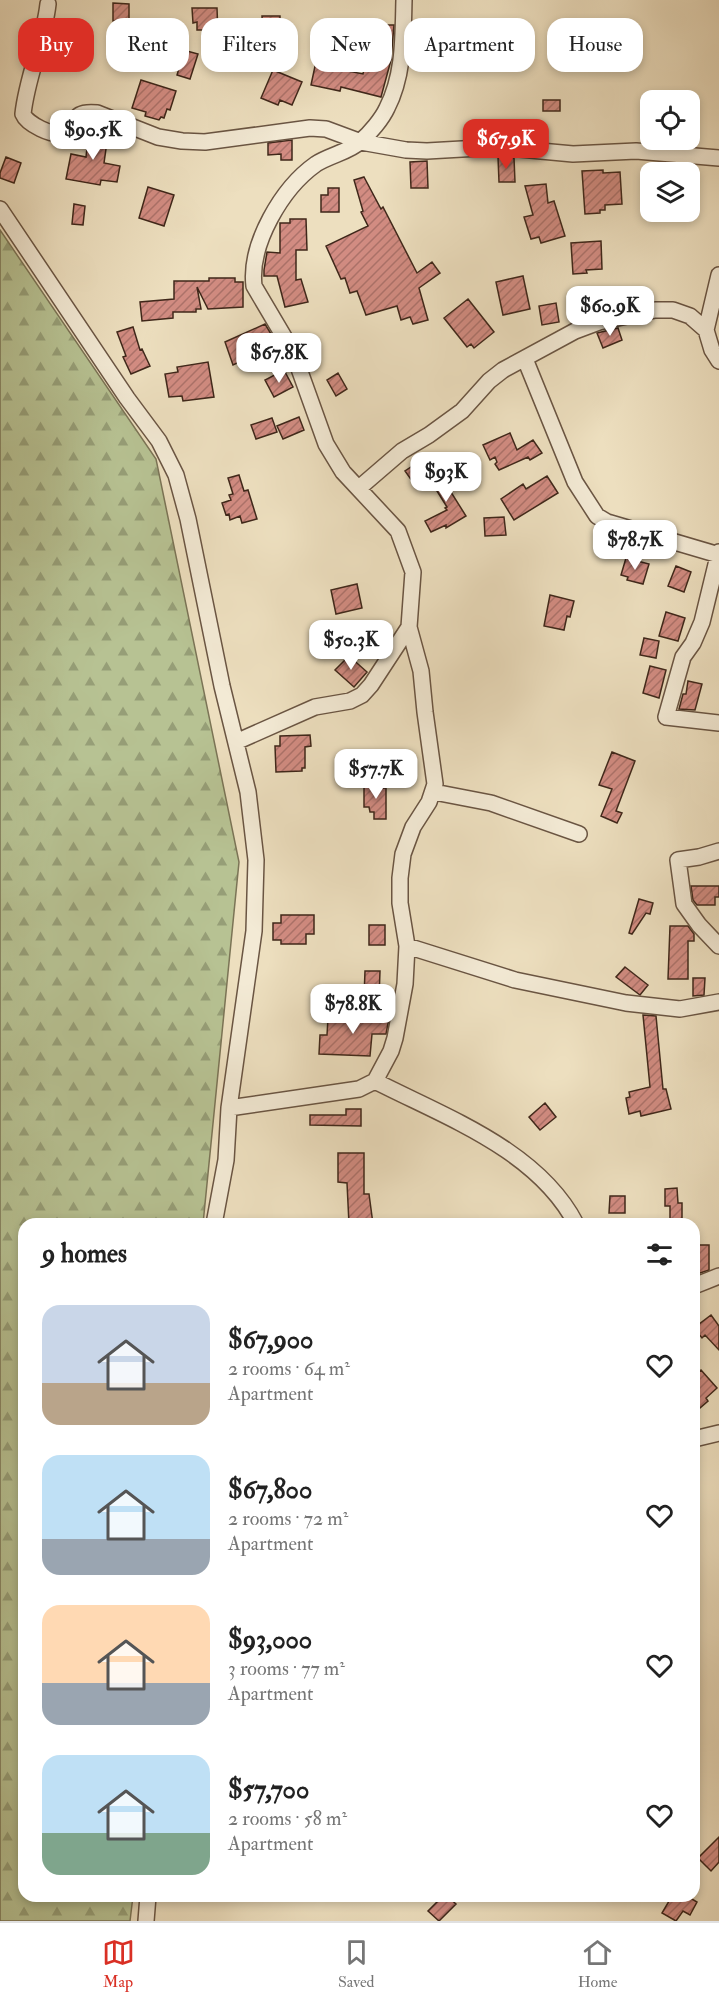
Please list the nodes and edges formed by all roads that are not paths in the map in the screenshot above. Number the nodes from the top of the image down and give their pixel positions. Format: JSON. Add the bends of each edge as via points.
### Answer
{"nodes":[{"id":1,"x":404,"y":0,"type":"edge"},
{"id":2,"x":48,"y":4,"type":"dead end"},
{"id":3,"x":361,"y":142,"type":"junction"},
{"id":4,"x":719,"y":158,"type":"edge"},
{"id":5,"x":0,"y":209,"type":"edge"},
{"id":6,"x":719,"y":275,"type":"edge"},
{"id":7,"x":706,"y":330,"type":"junction"},
{"id":8,"x":525,"y":359,"type":"junction"},
{"id":9,"x":719,"y":362,"type":"edge"},
{"id":10,"x":359,"y":488,"type":"junction"},
{"id":11,"x":719,"y":554,"type":"edge"},
{"id":12,"x":409,"y":627,"type":"junction"},
{"id":13,"x":719,"y":723,"type":"edge"},
{"id":14,"x":236,"y":742,"type":"junction"},
{"id":15,"x":434,"y":792,"type":"junction"},
{"id":16,"x":579,"y":834,"type":"dead end"},
{"id":17,"x":719,"y":851,"type":"edge"},
{"id":18,"x":407,"y":946,"type":"junction"},
{"id":19,"x":719,"y":946,"type":"edge"},
{"id":20,"x":719,"y":1002,"type":"edge"},
{"id":21,"x":375,"y":1081,"type":"junction"},
{"id":22,"x":229,"y":1108,"type":"junction"},
{"id":23,"x":215,"y":1218,"type":"edge"},
{"id":24,"x":573,"y":1218,"type":"edge"},
{"id":25,"x":719,"y":1276,"type":"edge"},
{"id":26,"x":700,"y":1284,"type":"edge"},
{"id":27,"x":719,"y":1433,"type":"edge"},
{"id":28,"x":700,"y":1438,"type":"edge"},
{"id":29,"x":148,"y":1902,"type":"edge"},
{"id":30,"x":146,"y":1921,"type":"edge"}],
"edges":[{"from":1,"to":3,"type":"street","via":[[399,79],[386,110]]},
{"from":2,"to":3,"type":"street","via":[[46,26],[24,105],[24,118],[33,126],[62,134],[74,118],[88,112],[158,137],[182,141],[205,142],[310,128],[326,129]]},
{"from":3,"to":4,"type":"street","via":[[406,150],[496,147],[573,154],[636,151]]},
{"from":3,"to":10,"type":"street","via":[[318,163],[295,182],[268,223],[252,276],[292,352],[326,444],[343,472]]},
{"from":5,"to":14,"type":"street","via":[[159,441],[176,475]]},
{"from":6,"to":7,"type":"street"},
{"from":7,"to":8,"type":"street","via":[[690,316],[655,309],[583,328]]},
{"from":7,"to":9,"type":"street"},
{"from":8,"to":10,"type":"street","via":[[503,370],[462,411],[402,451]]},
{"from":8,"to":11,"type":"street","via":[[575,482],[597,516]]},
{"from":10,"to":12,"type":"street","via":[[398,531],[413,572]]},
{"from":11,"to":13,"type":"street","via":[[702,622],[683,657],[666,717]]},
{"from":12,"to":14,"type":"street","via":[[362,695],[315,707]]},
{"from":12,"to":15,"type":"street","via":[[421,671]]},
{"from":14,"to":22,"type":"street","via":[[249,792],[256,860],[254,931]]},
{"from":15,"to":16,"type":"street","via":[[491,803]]},
{"from":15,"to":18,"type":"street","via":[[413,827],[403,854],[400,903]]},
{"from":17,"to":19,"type":"street","via":[[678,860],[684,904]]},
{"from":18,"to":20,"type":"street","via":[[515,980],[626,1003],[680,1009]]},
{"from":18,"to":21,"type":"street","via":[[395,1038]]},
{"from":21,"to":22,"type":"street","via":[[359,1089]]},
{"from":21,"to":24,"type":"street","via":[[507,1150],[543,1179]]},
{"from":22,"to":23,"type":"street","via":[[226,1160]]},
{"from":25,"to":26,"type":"street"},
{"from":27,"to":28,"type":"street"},
{"from":29,"to":30,"type":"street"}]}
